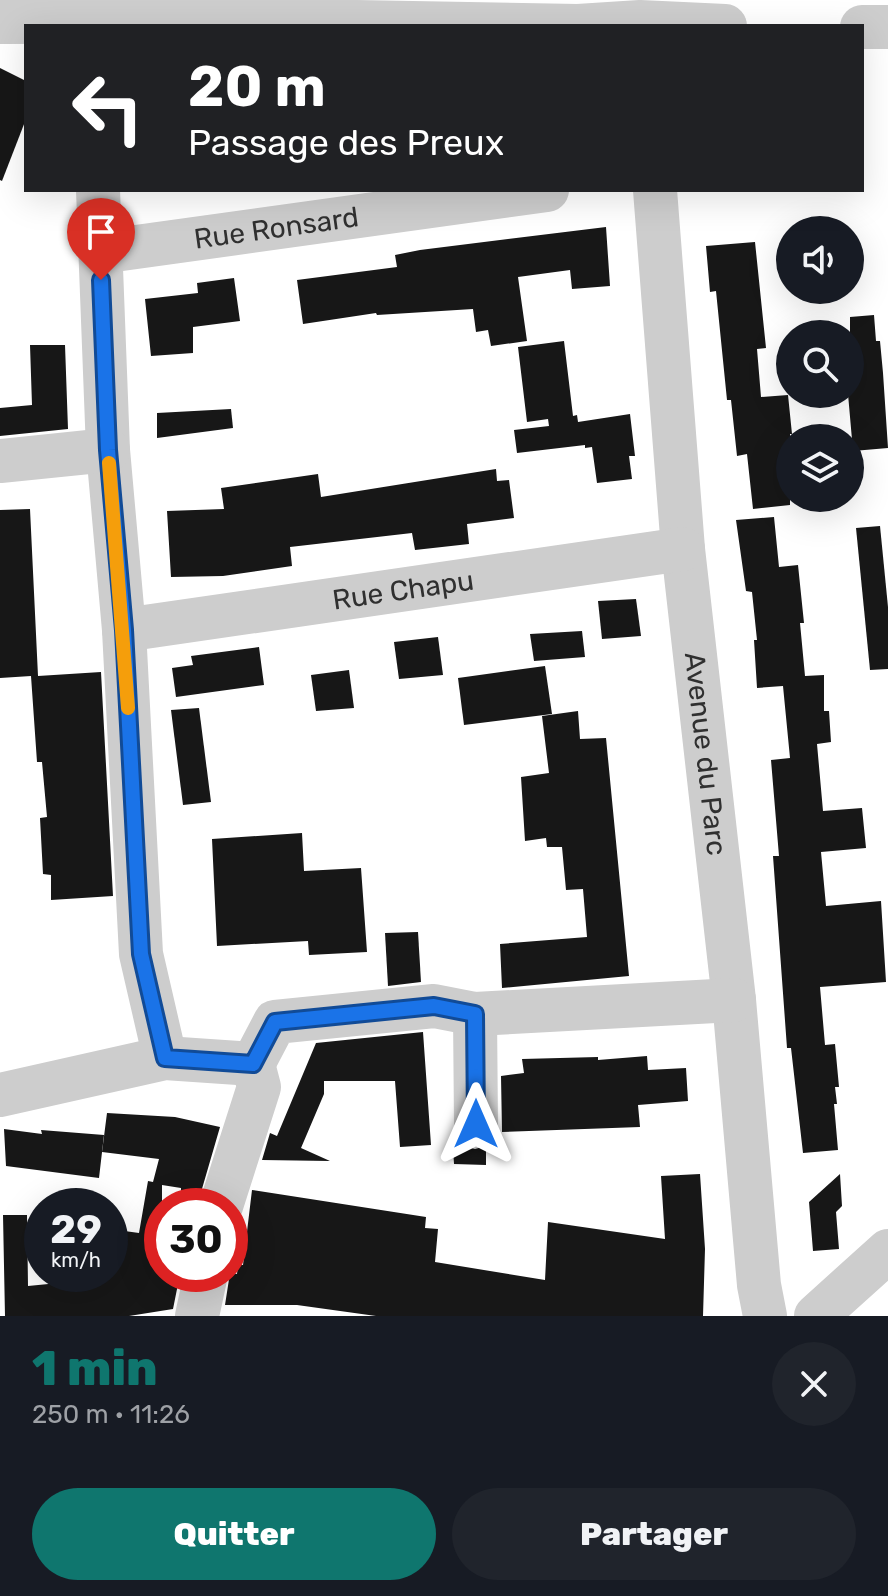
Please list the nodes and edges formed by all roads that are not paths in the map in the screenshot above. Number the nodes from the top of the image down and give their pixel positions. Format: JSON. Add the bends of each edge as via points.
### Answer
{"nodes":[{"id":1,"x":641,"y":16,"type":"edge"},
{"id":2,"x":0,"y":22,"type":"edge"},
{"id":3,"x":63,"y":24,"type":"edge"},
{"id":4,"x":146,"y":24,"type":"edge"},
{"id":5,"x":478,"y":24,"type":"edge"},
{"id":6,"x":605,"y":24,"type":"edge"},
{"id":7,"x":708,"y":24,"type":"edge"},
{"id":8,"x":864,"y":27,"type":"edge"},
{"id":9,"x":888,"y":27,"type":"edge"},
{"id":10,"x":98,"y":192,"type":"edge"},
{"id":11,"x":533,"y":192,"type":"edge"},
{"id":12,"x":655,"y":192,"type":"edge"},
{"id":13,"x":100,"y":252,"type":"junction"},
{"id":14,"x":108,"y":450,"type":"junction"},
{"id":15,"x":0,"y":461,"type":"edge"},
{"id":16,"x":683,"y":549,"type":"junction"},
{"id":17,"x":124,"y":630,"type":"junction"},
{"id":18,"x":734,"y":1000,"type":"junction"},
{"id":19,"x":475,"y":1014,"type":"junction"},
{"id":20,"x":165,"y":1058,"type":"junction"},
{"id":21,"x":253,"y":1064,"type":"junction"},
{"id":22,"x":0,"y":1095,"type":"edge"},
{"id":23,"x":476,"y":1124,"type":"dead end"},
{"id":24,"x":227,"y":1188,"type":"edge"},
{"id":25,"x":888,"y":1251,"type":"edge"},
{"id":26,"x":202,"y":1292,"type":"edge"},
{"id":27,"x":197,"y":1316,"type":"edge"},
{"id":28,"x":765,"y":1316,"type":"edge"},
{"id":29,"x":816,"y":1316,"type":"edge"}],
"edges":[{"from":1,"to":6,"type":"street"},
{"from":1,"to":7,"type":"street"},
{"from":2,"to":3,"type":"street"},
{"from":4,"to":5,"type":"street"},
{"from":8,"to":9,"type":"street"},
{"from":10,"to":13,"type":"street"},
{"from":11,"to":13,"type":"street","name":"Rue Ronsard"},
{"from":12,"to":16,"type":"street","name":"Avenue du Parc"},
{"from":13,"to":14,"type":"street"},
{"from":14,"to":15,"type":"street"},
{"from":14,"to":17,"type":"street"},
{"from":16,"to":17,"type":"street","name":"Rue Chapu"},
{"from":16,"to":18,"type":"street","name":"Avenue du Parc"},
{"from":17,"to":20,"type":"street","via":[[141,954]]},
{"from":18,"to":19,"type":"street"},
{"from":18,"to":28,"type":"street","name":"Avenue du Parc"},
{"from":19,"to":21,"type":"street","via":[[434,1006],[275,1022]]},
{"from":19,"to":23,"type":"street"},
{"from":20,"to":21,"type":"street"},
{"from":20,"to":22,"type":"street"},
{"from":21,"to":24,"type":"street","via":[[259,1087]]},
{"from":25,"to":29,"type":"street"},
{"from":26,"to":27,"type":"street"}]}
